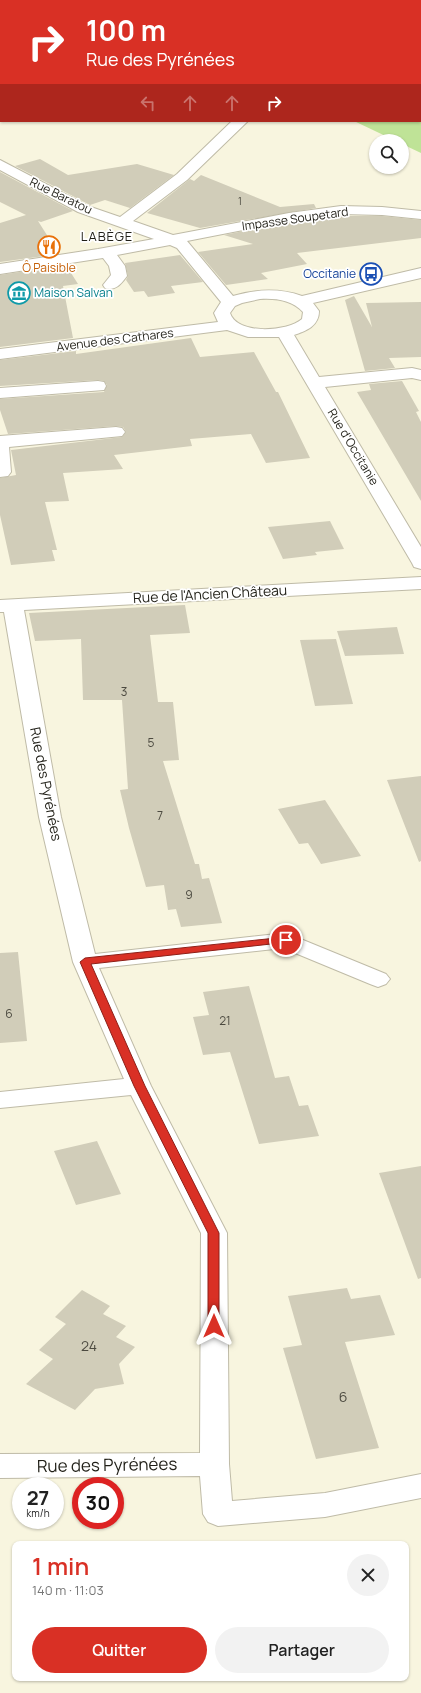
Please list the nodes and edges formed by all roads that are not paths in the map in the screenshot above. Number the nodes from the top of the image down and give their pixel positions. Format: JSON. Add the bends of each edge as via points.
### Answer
{"nodes":[{"id":1,"x":240,"y":122,"type":"edge"},
{"id":2,"x":0,"y":164,"type":"edge"},
{"id":3,"x":421,"y":215,"type":"edge"},
{"id":4,"x":123,"y":222,"type":"junction"},
{"id":5,"x":170,"y":239,"type":"junction"},
{"id":6,"x":107,"y":252,"type":"junction"},
{"id":7,"x":0,"y":269,"type":"edge"},
{"id":8,"x":421,"y":273,"type":"edge"},
{"id":9,"x":111,"y":286,"type":"dead end"},
{"id":10,"x":301,"y":301,"type":"junction"},
{"id":11,"x":230,"y":302,"type":"junction"},
{"id":12,"x":230,"y":325,"type":"junction"},
{"id":13,"x":284,"y":332,"type":"junction"},
{"id":14,"x":0,"y":354,"type":"edge"},
{"id":15,"x":421,"y":375,"type":"edge"},
{"id":16,"x":314,"y":383,"type":"junction"},
{"id":17,"x":98,"y":386,"type":"dead end"},
{"id":18,"x":0,"y":393,"type":"edge"},
{"id":19,"x":116,"y":432,"type":"dead end"},
{"id":20,"x":0,"y":441,"type":"edge"},
{"id":21,"x":0,"y":472,"type":"edge"},
{"id":22,"x":421,"y":563,"type":"edge"},
{"id":23,"x":421,"y":583,"type":"edge"},
{"id":24,"x":7,"y":606,"type":"edge"},
{"id":25,"x":85,"y":962,"type":"junction"},
{"id":26,"x":378,"y":979,"type":"dead end"},
{"id":27,"x":139,"y":1086,"type":"junction"},
{"id":28,"x":0,"y":1100,"type":"edge"},
{"id":29,"x":214,"y":1464,"type":"junction"},
{"id":30,"x":0,"y":1466,"type":"edge"},
{"id":31,"x":421,"y":1486,"type":"edge"}],
"edges":[{"from":1,"to":4,"type":"street","via":[[182,177]]},
{"from":2,"to":4,"type":"street","name":"Rue Baratou","via":[[83,208]]},
{"from":3,"to":5,"type":"street","name":"Impasse Soupetard","via":[[341,210]]},
{"from":4,"to":5,"type":"street","name":"Rue Baratou"},
{"from":5,"to":6,"type":"street"},
{"from":5,"to":11,"type":"street","name":"Rue Baratou","via":[[182,245]]},
{"from":6,"to":7,"type":"street"},
{"from":6,"to":9,"type":"street","via":[[117,266],[119,276]]},
{"from":8,"to":10,"type":"street"},
{"from":10,"to":11,"type":"street","via":[[265,294]]},
{"from":10,"to":13,"type":"street","via":[[312,311],[312,316],[295,330]]},
{"from":11,"to":12,"type":"street","via":[[222,314]]},
{"from":12,"to":13,"type":"street","via":[[254,333]]},
{"from":12,"to":14,"type":"street","name":"Avenue des Cathares"},
{"from":13,"to":16,"type":"street","name":"Rue d'Occitanie"},
{"from":15,"to":16,"type":"street","via":[[412,373]]},
{"from":16,"to":22,"type":"street","name":"Rue d'Occitanie"},
{"from":17,"to":18,"type":"street"},
{"from":19,"to":20,"type":"street"},
{"from":20,"to":21,"type":"street"},
{"from":23,"to":24,"type":"street","name":"Rue de l'Ancien Château"},
{"from":24,"to":25,"type":"street","name":"Rue des Pyrénées","via":[[50,816]]},
{"from":25,"to":26,"type":"street","via":[[286,940]]},
{"from":25,"to":27,"type":"street","name":"Rue des Pyrénées"},
{"from":27,"to":28,"type":"street"},
{"from":27,"to":29,"type":"street","name":"Rue des Pyrénées","via":[[214,1233]]},
{"from":29,"to":30,"type":"street","name":"Rue des Pyrénées"},
{"from":29,"to":31,"type":"street","name":"Rue des Pyrénées","via":[[218,1514],[326,1505]]}]}
